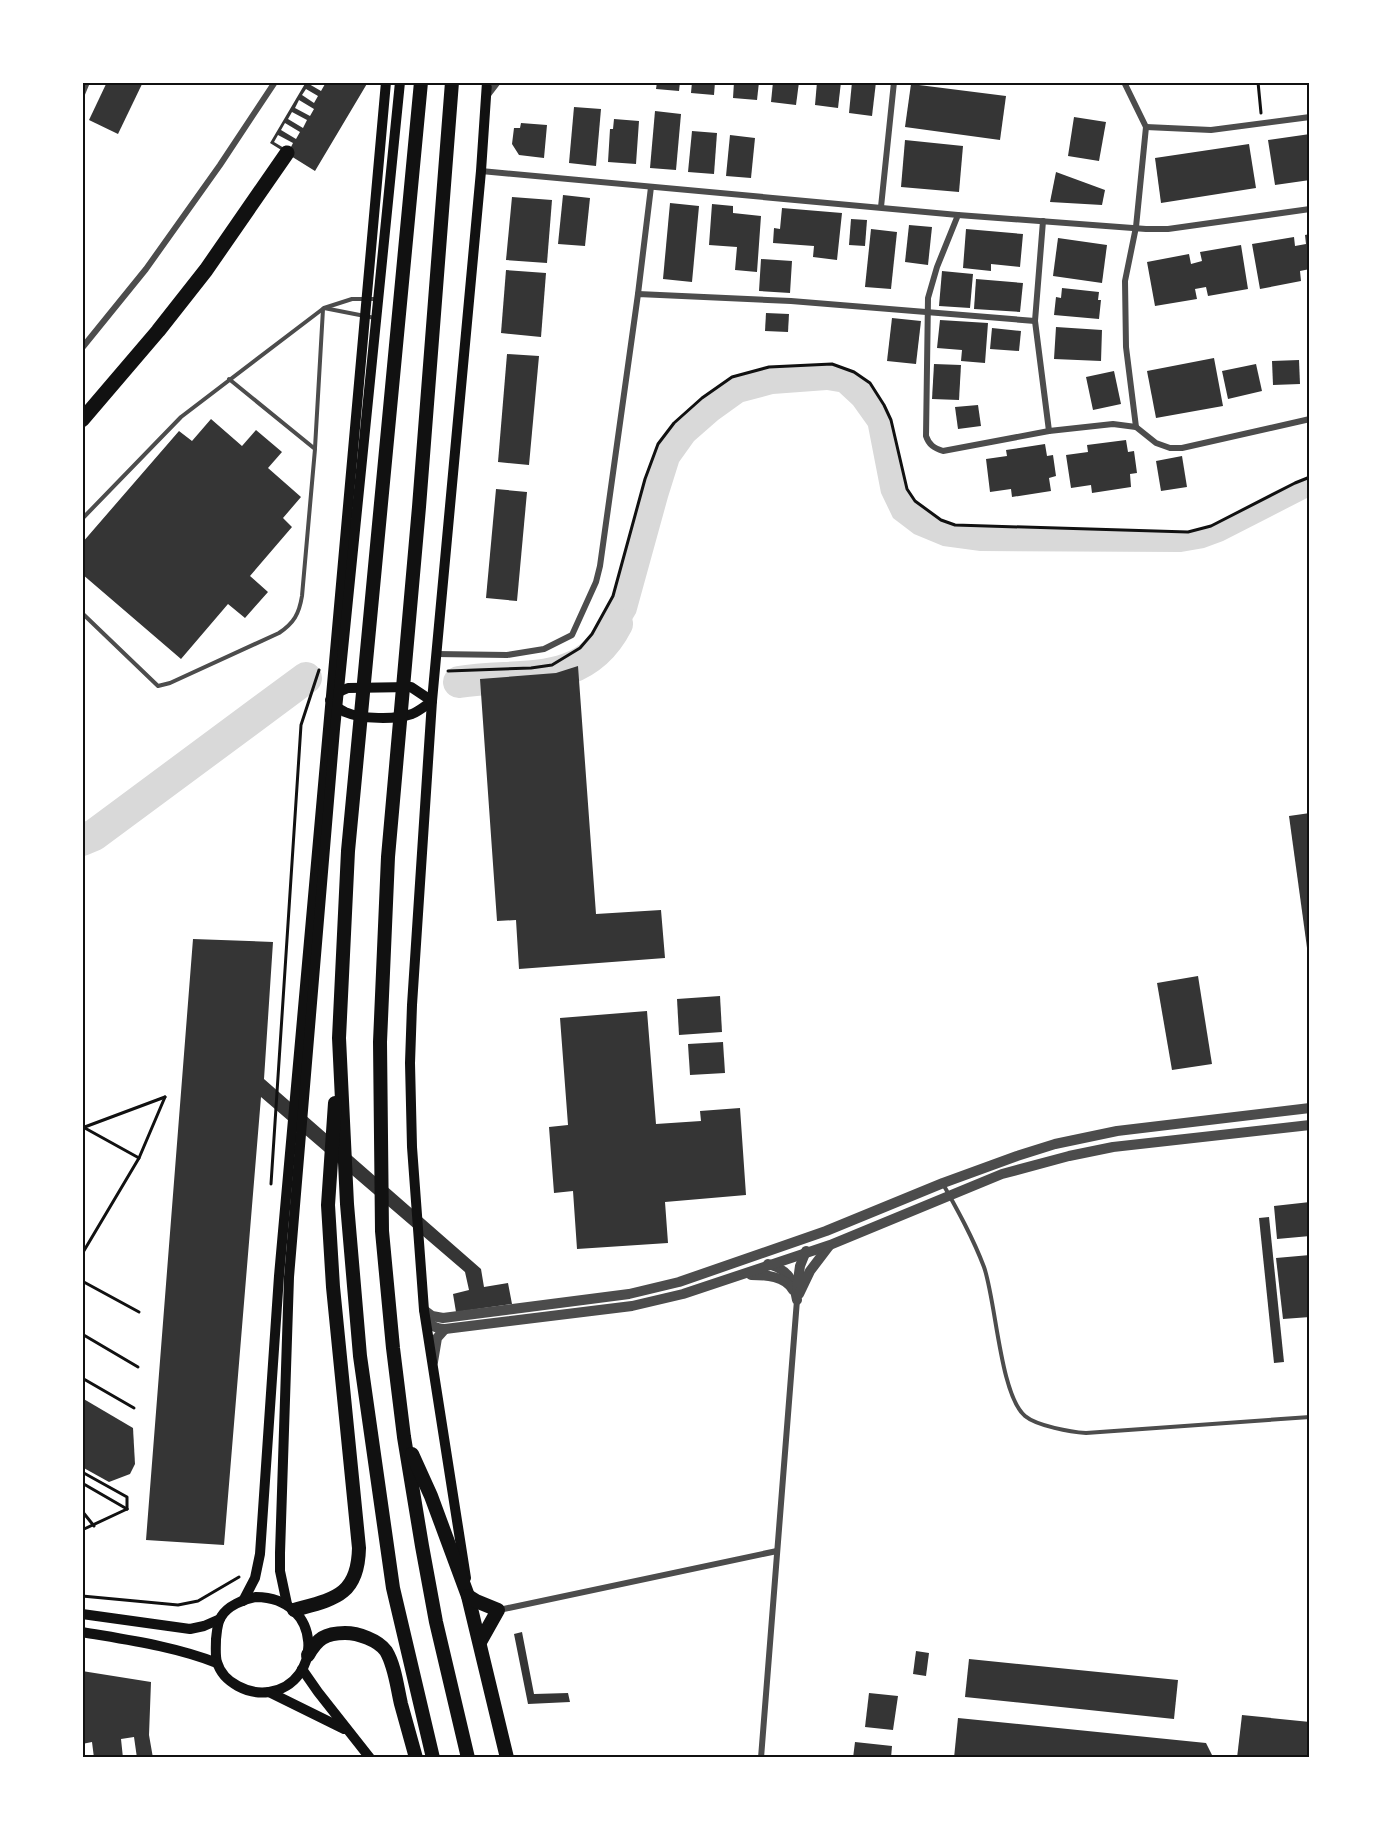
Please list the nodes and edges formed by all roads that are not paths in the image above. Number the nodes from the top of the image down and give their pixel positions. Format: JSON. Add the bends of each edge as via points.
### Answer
{"nodes":[{"id":1,"x":87,"y":82,"type":"edge"},
{"id":2,"x":275,"y":82,"type":"edge"},
{"id":3,"x":386,"y":82,"type":"edge"},
{"id":4,"x":400,"y":82,"type":"edge"},
{"id":5,"x":421,"y":82,"type":"edge"},
{"id":6,"x":452,"y":82,"type":"edge"},
{"id":7,"x":487,"y":82,"type":"edge"},
{"id":8,"x":498,"y":82,"type":"edge"},
{"id":9,"x":894,"y":82,"type":"edge"},
{"id":10,"x":1124,"y":82,"type":"edge"},
{"id":11,"x":82,"y":94,"type":"edge"},
{"id":12,"x":486,"y":98,"type":"junction"},
{"id":13,"x":1310,"y":117,"type":"edge"},
{"id":14,"x":1146,"y":127,"type":"junction"},
{"id":15,"x":287,"y":153,"type":"dead end"},
{"id":16,"x":481,"y":171,"type":"junction"},
{"id":17,"x":651,"y":187,"type":"junction"},
{"id":18,"x":881,"y":207,"type":"junction"},
{"id":19,"x":1310,"y":209,"type":"edge"},
{"id":20,"x":958,"y":215,"type":"junction"},
{"id":21,"x":1043,"y":221,"type":"junction"},
{"id":22,"x":1136,"y":227,"type":"junction"},
{"id":23,"x":638,"y":294,"type":"junction"},
{"id":24,"x":372,"y":299,"type":"junction"},
{"id":25,"x":324,"y":308,"type":"junction"},
{"id":26,"x":927,"y":313,"type":"junction"},
{"id":27,"x":370,"y":317,"type":"junction"},
{"id":28,"x":1035,"y":321,"type":"junction"},
{"id":29,"x":82,"y":348,"type":"edge"},
{"id":30,"x":229,"y":379,"type":"junction"},
{"id":31,"x":82,"y":420,"type":"edge"},
{"id":32,"x":1310,"y":420,"type":"edge"},
{"id":33,"x":1136,"y":428,"type":"junction"},
{"id":34,"x":1049,"y":431,"type":"junction"},
{"id":35,"x":315,"y":449,"type":"junction"},
{"id":36,"x":82,"y":519,"type":"edge"},
{"id":37,"x":82,"y":613,"type":"edge"},
{"id":38,"x":436,"y":654,"type":"junction"},
{"id":39,"x":337,"y":671,"type":"junction"},
{"id":40,"x":434,"y":675,"type":"junction"},
{"id":41,"x":411,"y":687,"type":"junction"},
{"id":42,"x":344,"y":690,"type":"junction"},
{"id":43,"x":432,"y":701,"type":"junction"},
{"id":44,"x":338,"y":707,"type":"junction"},
{"id":45,"x":409,"y":715,"type":"junction"},
{"id":46,"x":430,"y":728,"type":"junction"},
{"id":47,"x":339,"y":1038,"type":"junction"},
{"id":48,"x":1310,"y":1108,"type":"edge"},
{"id":49,"x":1310,"y":1125,"type":"edge"},
{"id":50,"x":943,"y":1183,"type":"junction"},
{"id":51,"x":949,"y":1195,"type":"junction"},
{"id":52,"x":826,"y":1231,"type":"junction"},
{"id":53,"x":830,"y":1245,"type":"junction"},
{"id":54,"x":804,"y":1254,"type":"junction"},
{"id":55,"x":736,"y":1262,"type":"junction"},
{"id":56,"x":772,"y":1265,"type":"junction"},
{"id":57,"x":739,"y":1275,"type":"junction"},
{"id":58,"x":797,"y":1300,"type":"junction"},
{"id":59,"x":424,"y":1310,"type":"junction"},
{"id":60,"x":445,"y":1329,"type":"junction"},
{"id":61,"x":432,"y":1368,"type":"junction"},
{"id":62,"x":1310,"y":1417,"type":"edge"},
{"id":63,"x":404,"y":1437,"type":"junction"},
{"id":64,"x":777,"y":1551,"type":"junction"},
{"id":65,"x":468,"y":1596,"type":"junction"},
{"id":66,"x":243,"y":1601,"type":"junction"},
{"id":67,"x":290,"y":1607,"type":"junction"},
{"id":68,"x":498,"y":1610,"type":"junction"},
{"id":69,"x":82,"y":1614,"type":"edge"},
{"id":70,"x":220,"y":1618,"type":"junction"},
{"id":71,"x":82,"y":1632,"type":"edge"},
{"id":72,"x":480,"y":1642,"type":"junction"},
{"id":73,"x":308,"y":1655,"type":"junction"},
{"id":74,"x":217,"y":1663,"type":"junction"},
{"id":75,"x":302,"y":1669,"type":"junction"},
{"id":76,"x":269,"y":1692,"type":"junction"},
{"id":77,"x":349,"y":1731,"type":"junction"},
{"id":78,"x":370,"y":1758,"type":"edge"},
{"id":79,"x":416,"y":1758,"type":"edge"},
{"id":80,"x":432,"y":1758,"type":"edge"},
{"id":81,"x":468,"y":1758,"type":"edge"},
{"id":82,"x":507,"y":1758,"type":"edge"},
{"id":83,"x":761,"y":1758,"type":"edge"}],
"edges":[{"from":1,"to":11,"type":"street"},
{"from":2,"to":29,"type":"street","via":[[146,269]]},
{"from":3,"to":24,"type":"main road"},
{"from":4,"to":24,"type":"main road"},
{"from":5,"to":47,"type":"highway","via":[[348,851]]},
{"from":6,"to":63,"type":"highway","via":[[388,858],[380,1042],[382,1231]]},
{"from":7,"to":12,"type":"main road"},
{"from":8,"to":12,"type":"street"},
{"from":9,"to":18,"type":"street"},
{"from":10,"to":14,"type":"street"},
{"from":12,"to":16,"type":"main road"},
{"from":13,"to":14,"type":"street","via":[[1211,130]]},
{"from":14,"to":22,"type":"street"},
{"from":15,"to":31,"type":"highway","via":[[206,270]]},
{"from":16,"to":17,"type":"street"},
{"from":16,"to":38,"type":"main road"},
{"from":17,"to":18,"type":"street"},
{"from":17,"to":23,"type":"street"},
{"from":18,"to":20,"type":"street"},
{"from":19,"to":22,"type":"street","via":[[1168,229]]},
{"from":20,"to":21,"type":"street"},
{"from":20,"to":26,"type":"street","via":[[932,284]]},
{"from":21,"to":22,"type":"street"},
{"from":21,"to":28,"type":"street"},
{"from":22,"to":33,"type":"street","via":[[1125,280],[1126,346]]},
{"from":23,"to":26,"type":"street","via":[[791,301]]},
{"from":23,"to":38,"type":"street","via":[[600,566],[572,635],[544,650],[516,654]]},
{"from":24,"to":25,"type":"lane","via":[[352,299]]},
{"from":24,"to":27,"type":"main road"},
{"from":25,"to":27,"type":"lane"},
{"from":25,"to":30,"type":"lane"},
{"from":25,"to":35,"type":"lane"},
{"from":26,"to":28,"type":"street"},
{"from":26,"to":34,"type":"street","via":[[928,443],[943,451]]},
{"from":27,"to":39,"type":"main road"},
{"from":28,"to":34,"type":"street"},
{"from":30,"to":35,"type":"lane"},
{"from":30,"to":36,"type":"lane","via":[[180,417]]},
{"from":32,"to":33,"type":"street","via":[[1182,448],[1156,443]]},
{"from":33,"to":34,"type":"street","via":[[1113,424]]},
{"from":35,"to":37,"type":"lane","via":[[302,596],[296,618],[289,626],[158,686]]},
{"from":38,"to":40,"type":"main road"},
{"from":39,"to":42,"type":"main road"},
{"from":39,"to":44,"type":"main road"},
{"from":40,"to":41,"type":"main road"},
{"from":40,"to":43,"type":"main road"},
{"from":41,"to":42,"type":"main road"},
{"from":41,"to":43,"type":"main road"},
{"from":42,"to":44,"type":"main road"},
{"from":43,"to":45,"type":"main road"},
{"from":43,"to":46,"type":"main road"},
{"from":44,"to":45,"type":"main road","via":[[357,715]]},
{"from":44,"to":66,"type":"main road","via":[[279,1276],[260,1554],[255,1578]]},
{"from":44,"to":67,"type":"main road","via":[[289,1276],[280,1571]]},
{"from":45,"to":46,"type":"main road"},
{"from":46,"to":59,"type":"main road","via":[[410,1063]]},
{"from":47,"to":67,"type":"highway","via":[[328,1205],[359,1561],[357,1574],[343,1592],[331,1600]]},
{"from":47,"to":80,"type":"highway","via":[[360,1356],[393,1588]]},
{"from":48,"to":50,"type":"street","via":[[1086,1137],[1017,1156]]},
{"from":49,"to":51,"type":"street","via":[[1113,1147],[1002,1174]]},
{"from":50,"to":51,"type":"lane"},
{"from":50,"to":52,"type":"street"},
{"from":51,"to":53,"type":"street"},
{"from":51,"to":62,"type":"lane","via":[[984,1267],[1009,1387],[1026,1417],[1070,1432],[1086,1433]]},
{"from":52,"to":54,"type":"street"},
{"from":52,"to":55,"type":"street"},
{"from":53,"to":54,"type":"street"},
{"from":53,"to":58,"type":"street","via":[[810,1271]]},
{"from":54,"to":56,"type":"street"},
{"from":54,"to":58,"type":"street"},
{"from":55,"to":56,"type":"street"},
{"from":55,"to":59,"type":"street","via":[[630,1294],[443,1318]]},
{"from":56,"to":57,"type":"street"},
{"from":56,"to":58,"type":"street","via":[[788,1273]]},
{"from":57,"to":58,"type":"street","via":[[773,1276],[792,1287]]},
{"from":57,"to":60,"type":"street","via":[[632,1306]]},
{"from":58,"to":64,"type":"street"},
{"from":59,"to":60,"type":"street","via":[[434,1327]]},
{"from":59,"to":61,"type":"main road"},
{"from":60,"to":61,"type":"street","via":[[437,1338]]},
{"from":61,"to":65,"type":"main road"},
{"from":63,"to":65,"type":"highway","via":[[431,1496]]},
{"from":63,"to":81,"type":"highway","via":[[436,1622]]},
{"from":64,"to":68,"type":"street"},
{"from":64,"to":83,"type":"street"},
{"from":65,"to":68,"type":"highway"},
{"from":65,"to":72,"type":"highway"},
{"from":66,"to":67,"type":"main road","via":[[267,1597]]},
{"from":66,"to":70,"type":"main road"},
{"from":67,"to":73,"type":"main road","via":[[304,1623]]},
{"from":68,"to":72,"type":"highway"},
{"from":69,"to":70,"type":"main road","via":[[189,1629]]},
{"from":70,"to":74,"type":"main road"},
{"from":71,"to":74,"type":"main road","via":[[161,1646]]},
{"from":72,"to":82,"type":"highway"},
{"from":73,"to":75,"type":"main road"},
{"from":73,"to":79,"type":"highway","via":[[316,1642],[326,1636],[345,1633],[365,1637],[385,1650]]},
{"from":74,"to":76,"type":"main road","via":[[225,1677],[238,1687]]},
{"from":75,"to":76,"type":"main road","via":[[291,1682]]},
{"from":75,"to":77,"type":"main road"},
{"from":76,"to":77,"type":"main road"},
{"from":77,"to":78,"type":"main road"}]}
